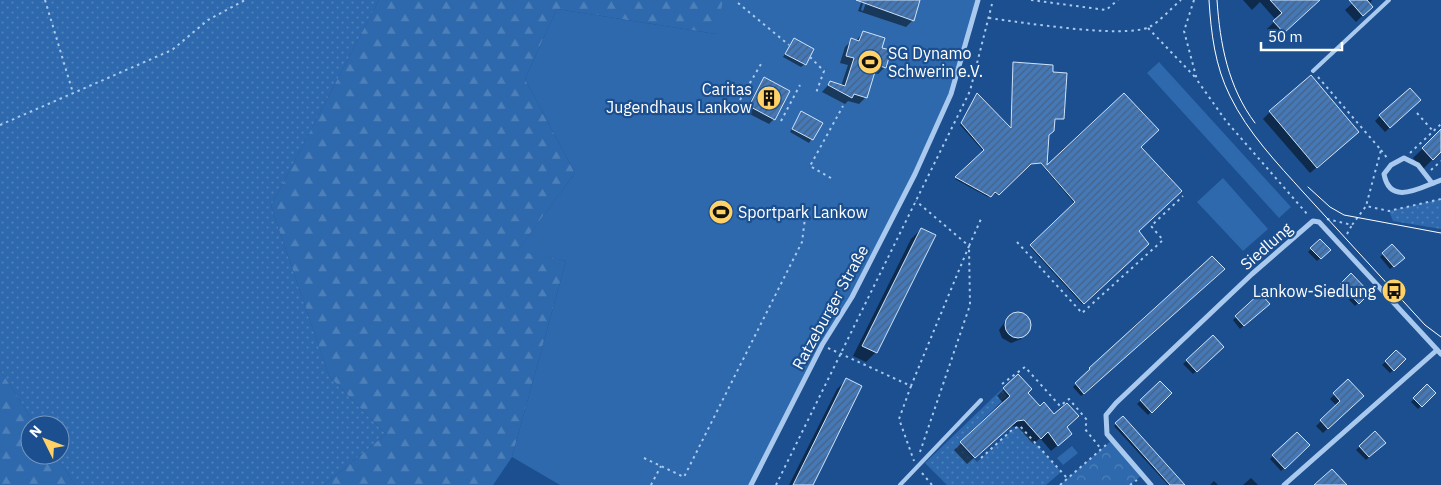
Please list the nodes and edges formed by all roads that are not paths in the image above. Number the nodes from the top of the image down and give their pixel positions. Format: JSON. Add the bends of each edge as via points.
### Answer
{"nodes":[{"id":1,"x":978,"y":0,"type":"edge"},
{"id":2,"x":1389,"y":0,"type":"edge"},
{"id":3,"x":1313,"y":71,"type":"road end"},
{"id":4,"x":1441,"y":180,"type":"edge"},
{"id":5,"x":1432,"y":183,"type":"junction"},
{"id":6,"x":1439,"y":352,"type":"edge"},
{"id":7,"x":981,"y":400,"type":"dead end"},
{"id":8,"x":751,"y":485,"type":"edge"},
{"id":9,"x":900,"y":485,"type":"edge"},
{"id":10,"x":1151,"y":485,"type":"edge"},
{"id":11,"x":1284,"y":485,"type":"edge"}],
"edges":[{"from":1,"to":8,"type":"street","name":"Ratzeburger Straße","via":[[951,94],[935,131],[852,297],[822,345]]},
{"from":2,"to":3,"type":"lane"},
{"from":4,"to":5,"type":"street"},
{"from":5,"to":5,"type":"street","via":[[1400,194],[1392,190],[1384,174],[1391,164],[1404,158],[1418,165]]},
{"from":6,"to":10,"type":"street","name":"Siedlung","via":[[1319,222],[1313,221],[1252,274],[1106,415],[1107,434]]},
{"from":6,"to":11,"type":"street","name":"Siedlung"},
{"from":7,"to":9,"type":"lane"}]}
